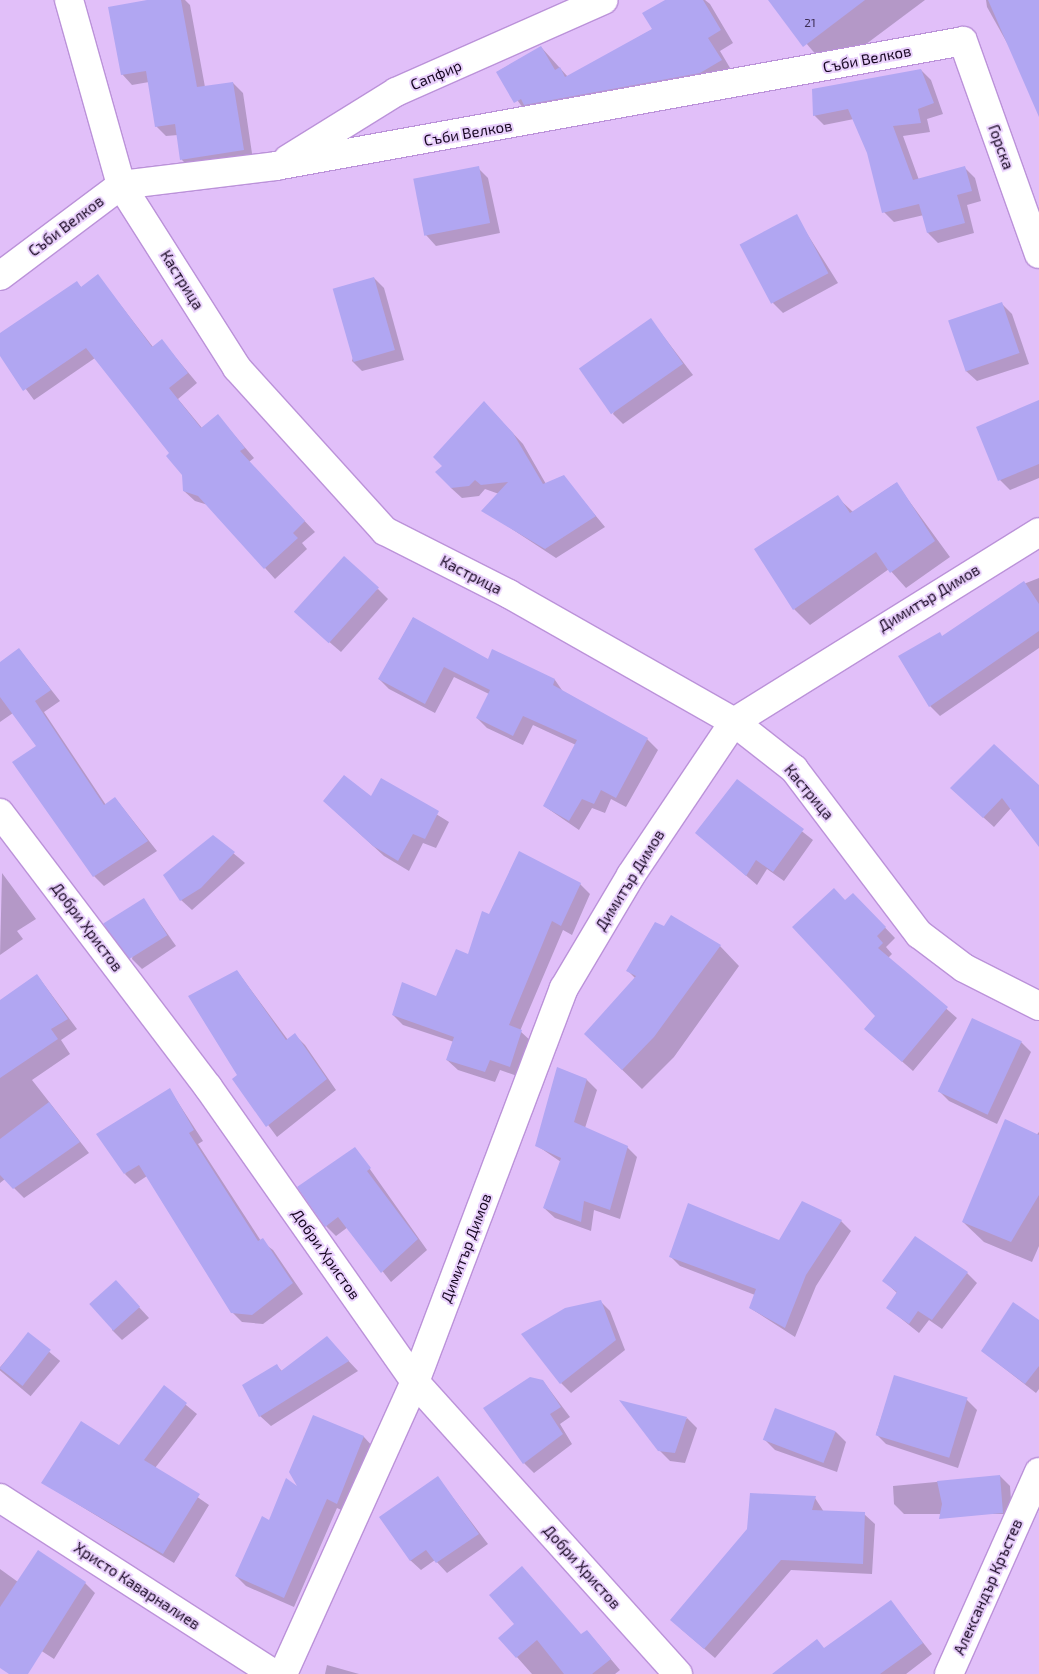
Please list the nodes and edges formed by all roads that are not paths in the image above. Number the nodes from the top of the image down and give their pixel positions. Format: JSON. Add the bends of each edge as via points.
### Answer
{"nodes":[{"id":1,"x":69,"y":0,"type":"edge"},
{"id":2,"x":604,"y":0,"type":"edge"},
{"id":3,"x":963,"y":41,"type":"joint"},
{"id":4,"x":276,"y":166,"type":"junction"},
{"id":5,"x":122,"y":184,"type":"junction"},
{"id":6,"x":1039,"y":254,"type":"edge"},
{"id":7,"x":0,"y":276,"type":"edge"},
{"id":8,"x":1039,"y":532,"type":"edge"},
{"id":9,"x":734,"y":722,"type":"junction"},
{"id":10,"x":0,"y":813,"type":"edge"},
{"id":11,"x":1039,"y":1006,"type":"edge"},
{"id":12,"x":415,"y":1382,"type":"junction"},
{"id":13,"x":1039,"y":1472,"type":"edge"},
{"id":14,"x":0,"y":1498,"type":"edge"},
{"id":15,"x":274,"y":1674,"type":"edge"},
{"id":16,"x":283,"y":1674,"type":"edge"},
{"id":17,"x":678,"y":1674,"type":"edge"},
{"id":18,"x":949,"y":1674,"type":"edge"}],
"edges":[{"from":1,"to":5,"type":"street","name":"Кастрица"},
{"from":2,"to":4,"type":"street","name":"Сапфир","via":[[396,92]]},
{"from":3,"to":4,"type":"street","name":"Съби Велков"},
{"from":3,"to":6,"type":"street","name":"Горска"},
{"from":4,"to":5,"type":"street","name":"Съби Велков"},
{"from":5,"to":7,"type":"street","name":"Съби Велков"},
{"from":5,"to":9,"type":"street","name":"Кастрица","via":[[237,368],[385,531],[498,589]]},
{"from":8,"to":9,"type":"street","name":"Димитър Димов"},
{"from":9,"to":11,"type":"street","name":"Кастрица","via":[[794,768],[919,934],[964,968]]},
{"from":9,"to":12,"type":"street","name":"Димитър Димов","via":[[631,874],[564,988]]},
{"from":10,"to":12,"type":"street","name":"Добри Христов","via":[[208,1087]]},
{"from":12,"to":16,"type":"street","name":"Димитър Димов"},
{"from":12,"to":17,"type":"street","name":"Добри Христов"},
{"from":13,"to":18,"type":"street","name":"Александър Кръстев"},
{"from":14,"to":15,"type":"street","name":"Христо Каварналиев"}]}
